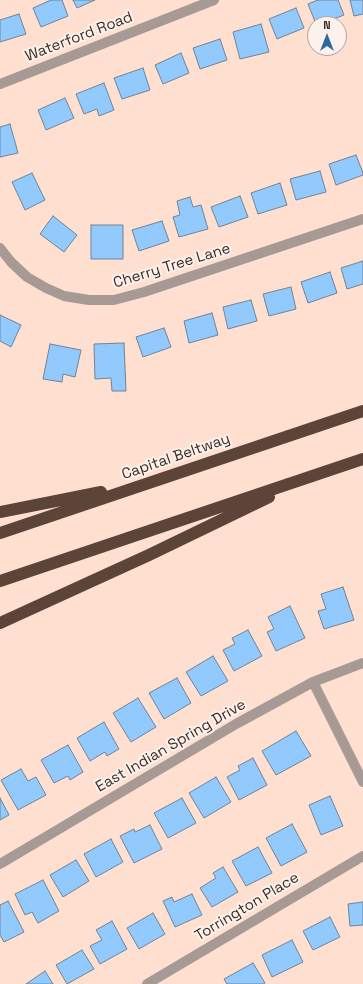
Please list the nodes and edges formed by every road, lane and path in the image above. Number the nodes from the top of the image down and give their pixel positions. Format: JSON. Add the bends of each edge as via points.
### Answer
{"nodes":[{"id":1,"x":214,"y":0,"type":"edge"},
{"id":2,"x":0,"y":84,"type":"edge"},
{"id":3,"x":363,"y":219,"type":"edge"},
{"id":4,"x":0,"y":248,"type":"edge"},
{"id":5,"x":363,"y":411,"type":"edge"},
{"id":6,"x":363,"y":459,"type":"edge"},
{"id":7,"x":317,"y":474,"type":"junction"},
{"id":8,"x":155,"y":481,"type":"junction"},
{"id":9,"x":0,"y":512,"type":"edge"},
{"id":10,"x":0,"y":533,"type":"edge"},
{"id":11,"x":0,"y":581,"type":"edge"},
{"id":12,"x":0,"y":623,"type":"edge"},
{"id":13,"x":363,"y":664,"type":"edge"},
{"id":14,"x":314,"y":682,"type":"junction"},
{"id":15,"x":363,"y":782,"type":"edge"},
{"id":16,"x":363,"y":856,"type":"edge"},
{"id":17,"x":0,"y":864,"type":"edge"},
{"id":18,"x":147,"y":984,"type":"edge"}],
"edges":[{"from":1,"to":2,"type":"street","name":"Waterford Road"},
{"from":3,"to":4,"type":"street","name":"Cherry Tree Lane","via":[[114,300],[88,300],[64,296],[46,288],[27,277]]},
{"from":5,"to":8,"type":"highway","name":"Capital Beltway"},
{"from":6,"to":7,"type":"highway"},
{"from":7,"to":11,"type":"highway"},
{"from":7,"to":12,"type":"highway"},
{"from":8,"to":9,"type":"highway"},
{"from":8,"to":10,"type":"highway","name":"Capital Beltway"},
{"from":13,"to":14,"type":"street","name":"East Indian Spring Drive"},
{"from":14,"to":15,"type":"street"},
{"from":14,"to":17,"type":"street","name":"East Indian Spring Drive","via":[[236,724]]},
{"from":16,"to":18,"type":"street","name":"Torrington Place"}]}
